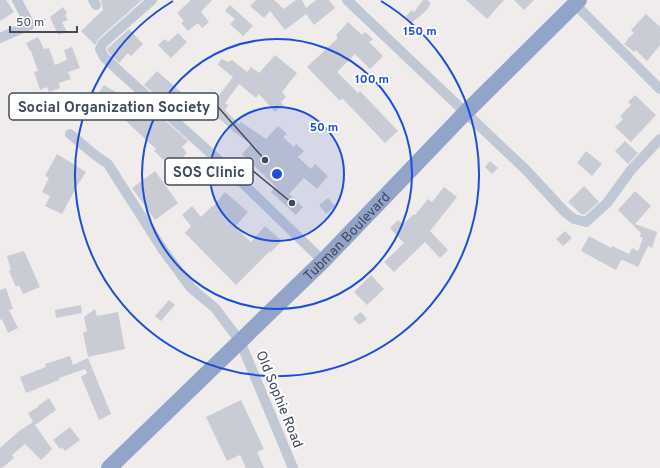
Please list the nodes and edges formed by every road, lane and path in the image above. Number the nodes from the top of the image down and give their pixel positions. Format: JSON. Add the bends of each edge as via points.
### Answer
{"nodes":[{"id":1,"x":17,"y":0,"type":"edge"},
{"id":2,"x":152,"y":0,"type":"edge"},
{"id":3,"x":353,"y":2,"type":"edge"},
{"id":4,"x":577,"y":2,"type":"edge"},
{"id":5,"x":0,"y":38,"type":"edge"},
{"id":6,"x":660,"y":89,"type":"edge"},
{"id":7,"x":465,"y":113,"type":"junction"},
{"id":8,"x":70,"y":134,"type":"dead end"},
{"id":9,"x":660,"y":139,"type":"edge"},
{"id":10,"x":323,"y":261,"type":"junction"},
{"id":11,"x":240,"y":341,"type":"junction"},
{"id":12,"x":109,"y":468,"type":"edge"},
{"id":13,"x":293,"y":468,"type":"edge"}],
"edges":[{"from":1,"to":5,"type":"street","via":[[30,25]]},
{"from":2,"to":10,"type":"street","via":[[103,42],[100,49],[104,57],[225,166]]},
{"from":3,"to":7,"type":"street"},
{"from":4,"to":6,"type":"street"},
{"from":4,"to":7,"type":"highway","name":"Tubman Boulevard"},
{"from":7,"to":9,"type":"street","via":[[526,170],[564,212],[574,219],[586,222],[607,203],[631,170]]},
{"from":7,"to":10,"type":"highway","name":"Tubman Boulevard"},
{"from":8,"to":11,"type":"street","name":"Old Sophie Road","via":[[108,164],[186,282],[215,308]]},
{"from":10,"to":11,"type":"highway","name":"Tubman Boulevard"},
{"from":11,"to":12,"type":"highway","name":"Tubman Boulevard"},
{"from":11,"to":13,"type":"street","name":"Old Sophie Road"}]}
